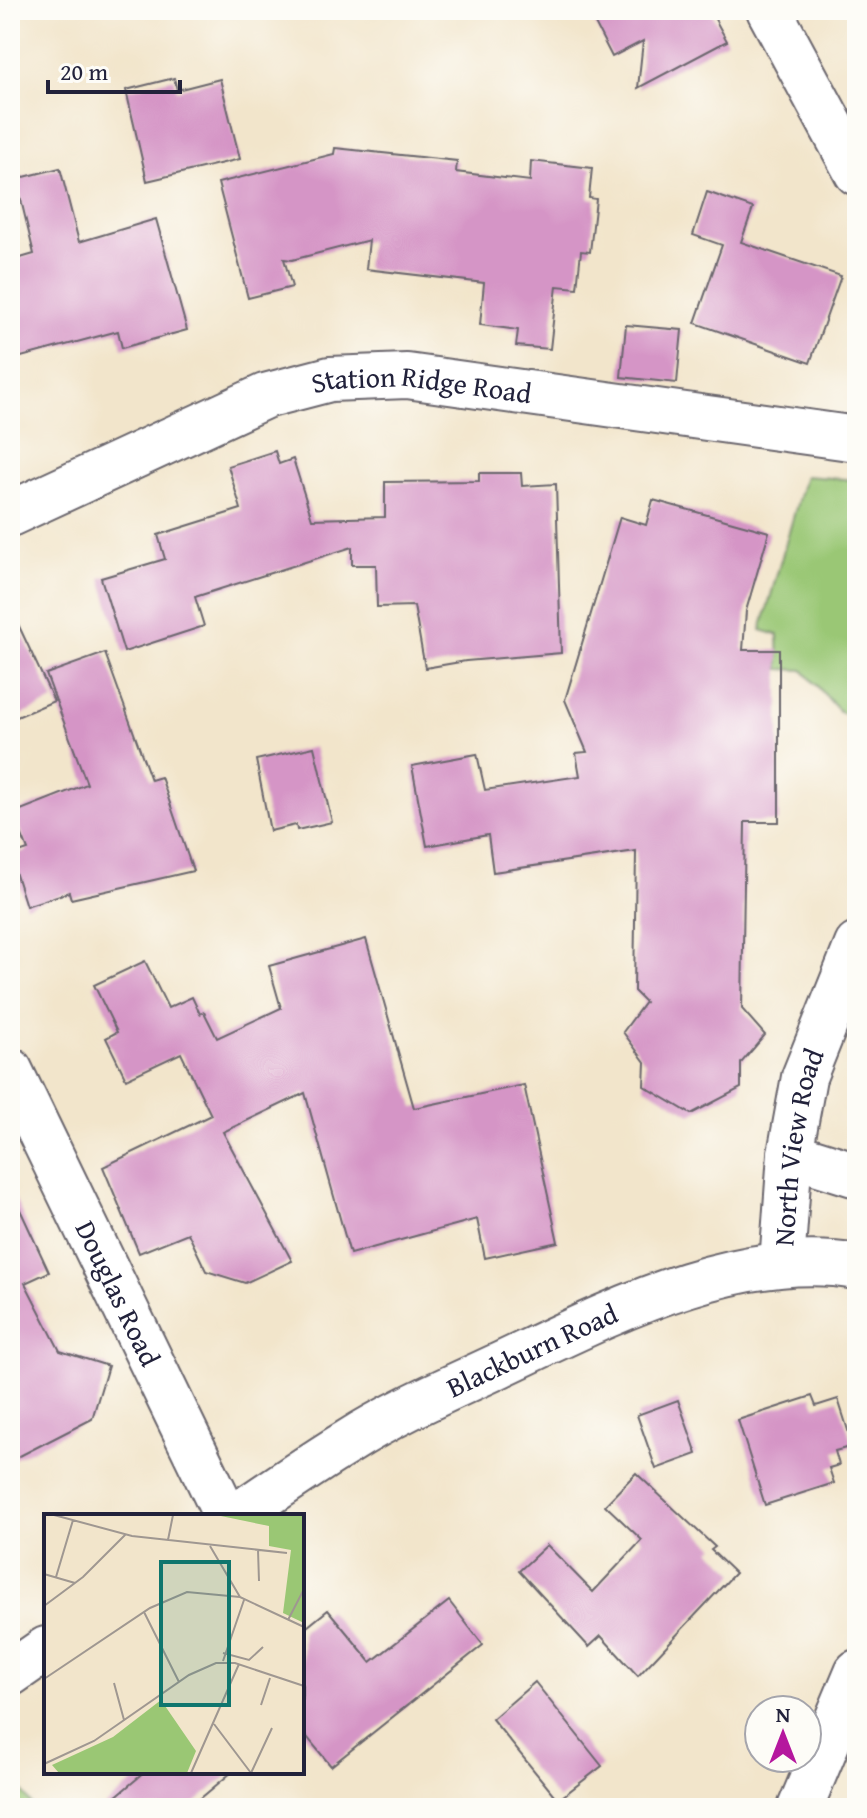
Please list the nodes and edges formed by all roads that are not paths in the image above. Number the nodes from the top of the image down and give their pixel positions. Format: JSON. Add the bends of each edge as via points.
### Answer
{"nodes":[{"id":1,"x":769,"y":10,"type":"edge"},
{"id":2,"x":857,"y":173,"type":"edge"},
{"id":3,"x":857,"y":439,"type":"edge"},
{"id":4,"x":10,"y":514,"type":"edge"},
{"id":5,"x":857,"y":945,"type":"edge"},
{"id":6,"x":10,"y":1070,"type":"edge"},
{"id":7,"x":790,"y":1154,"type":"junction"},
{"id":8,"x":857,"y":1175,"type":"edge"},
{"id":9,"x":782,"y":1264,"type":"junction"},
{"id":10,"x":857,"y":1267,"type":"edge"},
{"id":11,"x":225,"y":1514,"type":"edge"},
{"id":12,"x":239,"y":1514,"type":"edge"},
{"id":13,"x":44,"y":1650,"type":"edge"},
{"id":14,"x":857,"y":1672,"type":"edge"},
{"id":15,"x":10,"y":1674,"type":"edge"},
{"id":16,"x":800,"y":1808,"type":"edge"}],
"edges":[{"from":1,"to":2,"type":"street"},
{"from":3,"to":4,"type":"street","name":"Station Ridge Road","via":[[407,376],[330,379],[265,396]]},
{"from":5,"to":7,"type":"street","name":"North View Road","via":[[804,1077]]},
{"from":6,"to":11,"type":"street","name":"Douglas Road"},
{"from":7,"to":8,"type":"street"},
{"from":7,"to":9,"type":"street","name":"North View Road"},
{"from":9,"to":10,"type":"street","name":"Blackburn Road"},
{"from":9,"to":12,"type":"street","name":"Blackburn Road","via":[[695,1281],[566,1334],[350,1440]]},
{"from":13,"to":15,"type":"street"},
{"from":14,"to":16,"type":"street"}]}
